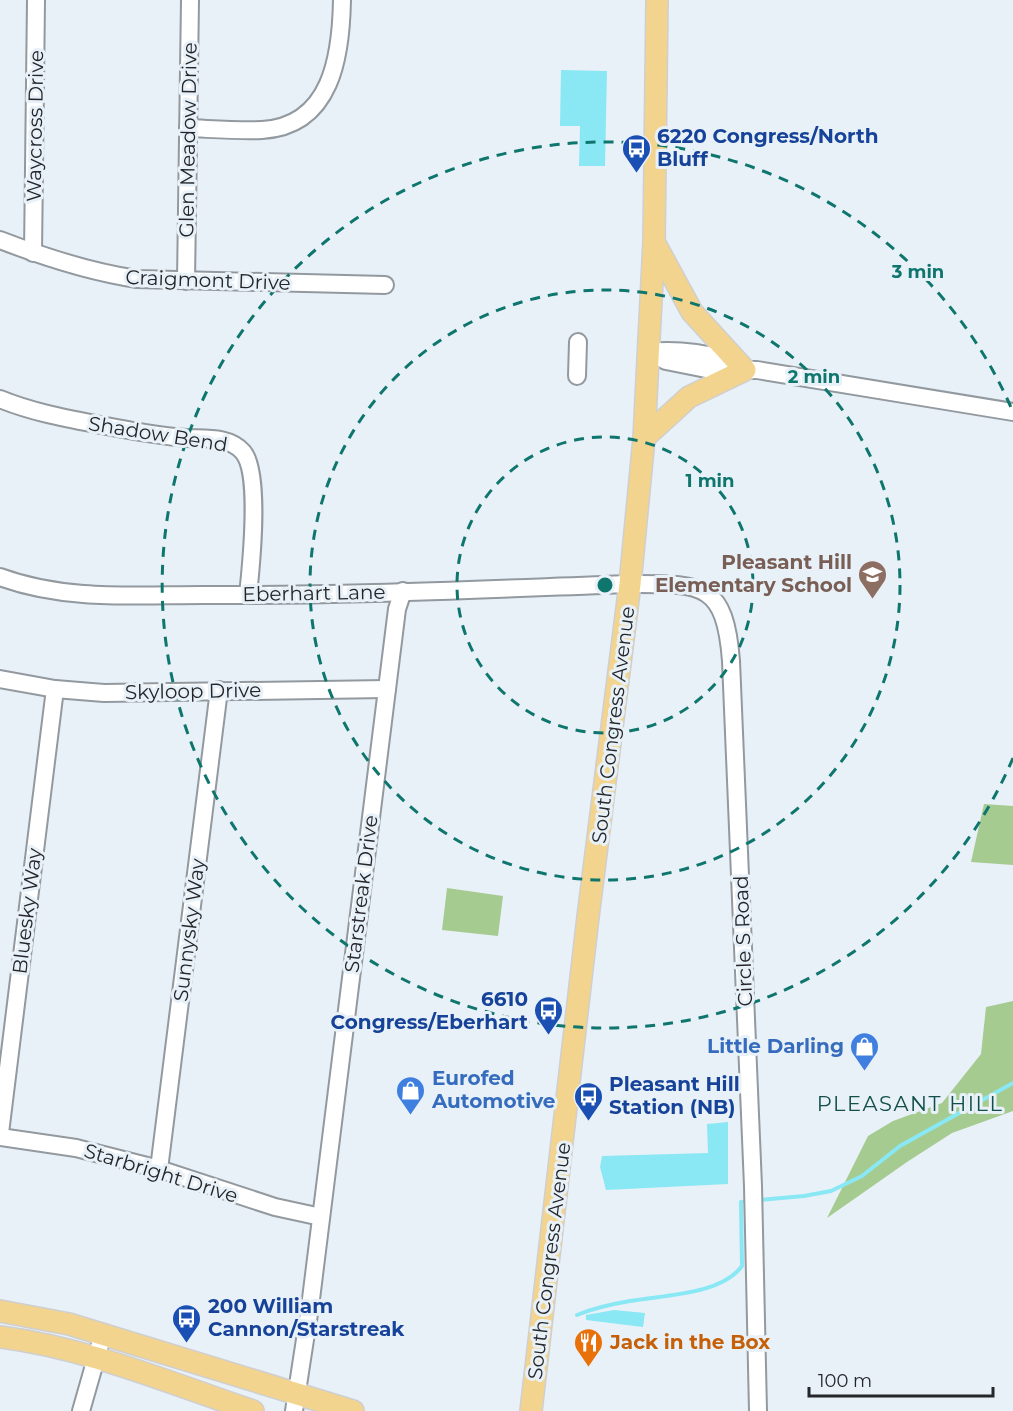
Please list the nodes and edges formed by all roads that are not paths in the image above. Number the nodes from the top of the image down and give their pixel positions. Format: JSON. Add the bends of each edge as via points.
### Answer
{"nodes":[{"id":1,"x":36,"y":0,"type":"edge"},
{"id":2,"x":190,"y":0,"type":"edge"},
{"id":3,"x":342,"y":0,"type":"edge"},
{"id":4,"x":657,"y":0,"type":"edge"},
{"id":5,"x":188,"y":128,"type":"junction"},
{"id":6,"x":0,"y":240,"type":"edge"},
{"id":7,"x":654,"y":241,"type":"junction"},
{"id":8,"x":33,"y":253,"type":"junction"},
{"id":9,"x":186,"y":281,"type":"junction"},
{"id":10,"x":385,"y":285,"type":"dead end"},
{"id":11,"x":578,"y":342,"type":"dead end"},
{"id":12,"x":650,"y":352,"type":"junction"},
{"id":13,"x":745,"y":370,"type":"junction"},
{"id":14,"x":576,"y":376,"type":"dead end"},
{"id":15,"x":0,"y":399,"type":"edge"},
{"id":16,"x":1013,"y":411,"type":"edge"},
{"id":17,"x":644,"y":438,"type":"junction"},
{"id":18,"x":0,"y":577,"type":"edge"},
{"id":19,"x":630,"y":584,"type":"junction"},
{"id":20,"x":403,"y":591,"type":"junction"},
{"id":21,"x":248,"y":595,"type":"junction"},
{"id":22,"x":0,"y":679,"type":"edge"},
{"id":23,"x":55,"y":689,"type":"junction"},
{"id":24,"x":387,"y":689,"type":"junction"},
{"id":25,"x":219,"y":690,"type":"junction"},
{"id":26,"x":0,"y":1135,"type":"edge"},
{"id":27,"x":159,"y":1169,"type":"junction"},
{"id":28,"x":321,"y":1217,"type":"junction"},
{"id":29,"x":0,"y":1311,"type":"edge"},
{"id":30,"x":103,"y":1334,"type":"junction"},
{"id":31,"x":0,"y":1337,"type":"edge"},
{"id":32,"x":96,"y":1358,"type":"junction"},
{"id":33,"x":296,"y":1403,"type":"edge"},
{"id":34,"x":81,"y":1411,"type":"edge"},
{"id":35,"x":253,"y":1411,"type":"edge"},
{"id":36,"x":353,"y":1411,"type":"edge"},
{"id":37,"x":531,"y":1411,"type":"edge"},
{"id":38,"x":758,"y":1411,"type":"edge"}],
"edges":[{"from":1,"to":8,"type":"street","name":"Waycross Drive"},
{"from":2,"to":5,"type":"street","name":"Glen Meadow Drive"},
{"from":3,"to":5,"type":"street","via":[[342,30],[330,83],[304,116],[264,130]]},
{"from":4,"to":7,"type":"main road","name":"South Congress Avenue"},
{"from":5,"to":9,"type":"street","name":"Glen Meadow Drive"},
{"from":6,"to":8,"type":"street","name":"Craigmont Drive"},
{"from":7,"to":12,"type":"main road","name":"South Congress Avenue"},
{"from":7,"to":13,"type":"main road","via":[[692,312]]},
{"from":8,"to":9,"type":"street","name":"Craigmont Drive","via":[[106,275]]},
{"from":9,"to":10,"type":"street","name":"Craigmont Drive"},
{"from":11,"to":14,"type":"street"},
{"from":12,"to":13,"type":"street","via":[[669,350],[729,360]]},
{"from":12,"to":17,"type":"main road","name":"South Congress Avenue"},
{"from":13,"to":16,"type":"street"},
{"from":13,"to":17,"type":"main road","via":[[689,398]]},
{"from":15,"to":21,"type":"street","name":"Shadow Bend","via":[[57,417],[235,445],[251,470],[253,544]]},
{"from":17,"to":19,"type":"main road","name":"South Congress Avenue"},
{"from":18,"to":21,"type":"street","name":"Eberhart Lane","via":[[75,594]]},
{"from":19,"to":20,"type":"street","name":"Eberhart Lane"},
{"from":19,"to":37,"type":"main road","name":"South Congress Avenue"},
{"from":19,"to":38,"type":"street","name":"Circle S Road","via":[[682,584],[701,589],[718,605],[729,637],[753,1186]]},
{"from":20,"to":21,"type":"street","name":"Eberhart Lane"},
{"from":20,"to":24,"type":"street","name":"Starstreak Drive","via":[[397,609]]},
{"from":22,"to":23,"type":"street","name":"Skyloop Drive"},
{"from":23,"to":25,"type":"street","name":"Skyloop Drive","via":[[104,693]]},
{"from":23,"to":26,"type":"street","name":"Bluesky Way"},
{"from":24,"to":25,"type":"street","name":"Skyloop Drive"},
{"from":24,"to":28,"type":"street","name":"Starstreak Drive"},
{"from":25,"to":27,"type":"street","name":"Sunnysky Way"},
{"from":26,"to":27,"type":"street","name":"Starbright Drive","via":[[76,1148]]},
{"from":27,"to":28,"type":"street","name":"Starbright Drive","via":[[261,1203]]},
{"from":28,"to":33,"type":"street","name":"Starstreak Drive"},
{"from":29,"to":30,"type":"main road","via":[[50,1319]]},
{"from":30,"to":32,"type":"street"},
{"from":30,"to":33,"type":"main road"},
{"from":31,"to":32,"type":"main road"},
{"from":32,"to":34,"type":"street"},
{"from":32,"to":35,"type":"main road"},
{"from":33,"to":36,"type":"main road"}]}
